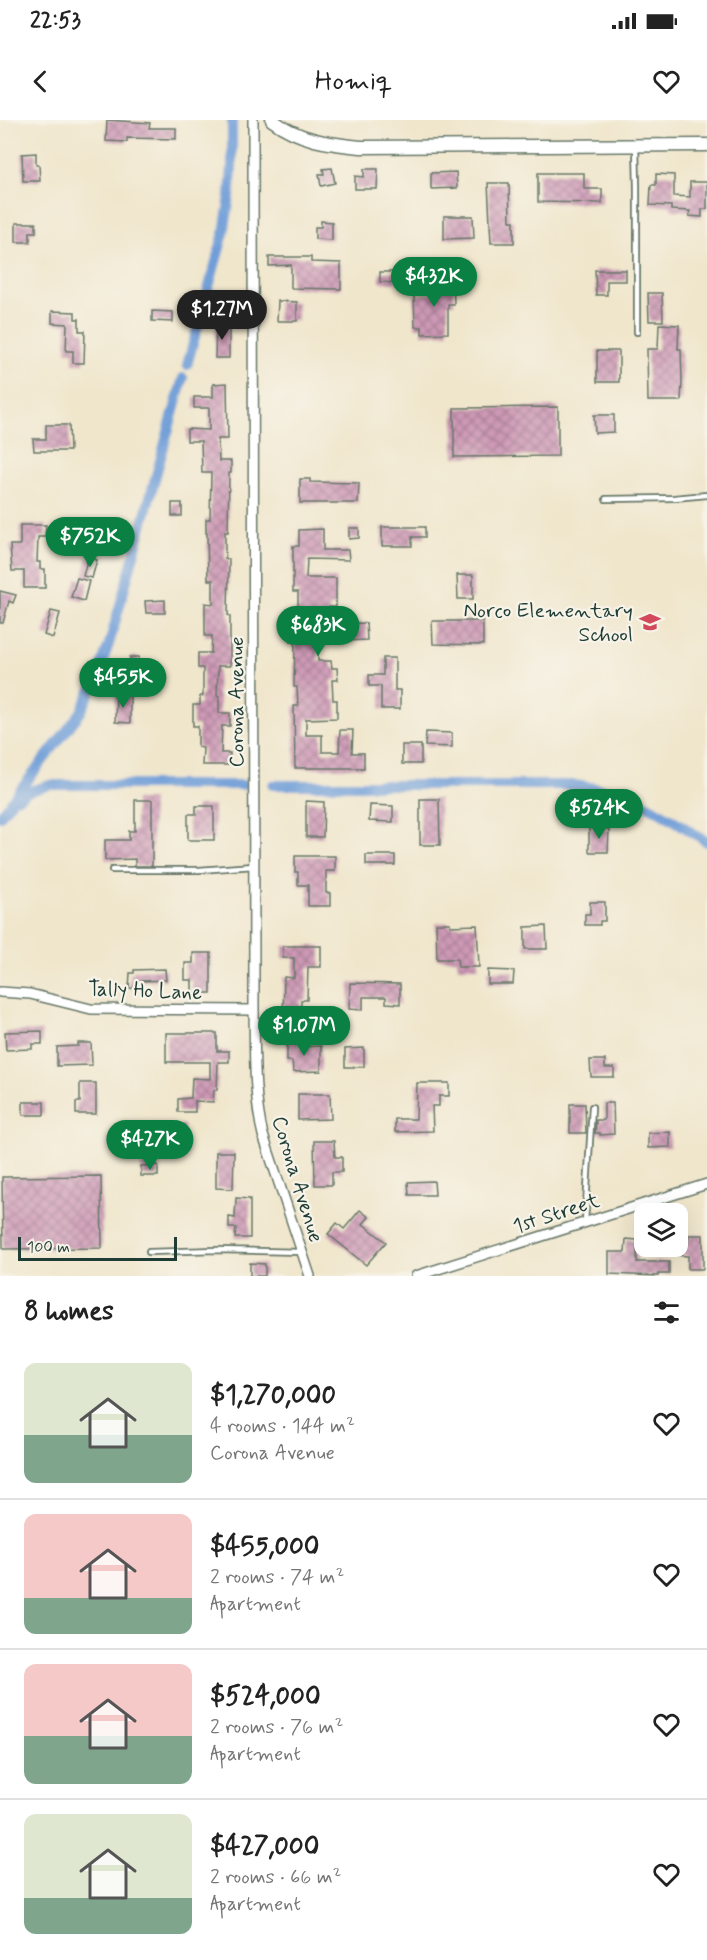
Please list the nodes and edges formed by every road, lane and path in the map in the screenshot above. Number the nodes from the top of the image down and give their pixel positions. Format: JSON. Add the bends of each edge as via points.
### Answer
{"nodes":[{"id":1,"x":254,"y":120,"type":"edge"},
{"id":2,"x":272,"y":120,"type":"edge"},
{"id":3,"x":707,"y":145,"type":"edge"},
{"id":4,"x":636,"y":146,"type":"junction"},
{"id":5,"x":637,"y":332,"type":"dead end"},
{"id":6,"x":707,"y":495,"type":"edge"},
{"id":7,"x":606,"y":499,"type":"dead end"},
{"id":8,"x":254,"y":866,"type":"junction"},
{"id":9,"x":112,"y":870,"type":"dead end"},
{"id":10,"x":0,"y":992,"type":"edge"},
{"id":11,"x":254,"y":1010,"type":"junction"},
{"id":12,"x":592,"y":1107,"type":"dead end"},
{"id":13,"x":707,"y":1184,"type":"edge"},
{"id":14,"x":585,"y":1222,"type":"junction"},
{"id":15,"x":149,"y":1252,"type":"dead end"},
{"id":16,"x":302,"y":1252,"type":"junction"},
{"id":17,"x":310,"y":1276,"type":"edge"},
{"id":18,"x":416,"y":1276,"type":"edge"}],
"edges":[{"from":1,"to":8,"type":"street","name":"Corona Avenue"},
{"from":2,"to":4,"type":"street","via":[[316,141],[361,147]]},
{"from":3,"to":4,"type":"street"},
{"from":4,"to":5,"type":"lane"},
{"from":6,"to":7,"type":"lane"},
{"from":8,"to":9,"type":"lane"},
{"from":8,"to":11,"type":"street","name":"Corona Avenue"},
{"from":10,"to":11,"type":"street","name":"Tally Ho Lane","via":[[30,994],[91,1009]]},
{"from":11,"to":16,"type":"street","name":"Corona Avenue","via":[[258,1116]]},
{"from":12,"to":14,"type":"lane"},
{"from":13,"to":14,"type":"street","name":"1st Street"},
{"from":14,"to":18,"type":"street","name":"1st Street"},
{"from":15,"to":16,"type":"lane"},
{"from":16,"to":17,"type":"street","name":"Corona Avenue"}]}
